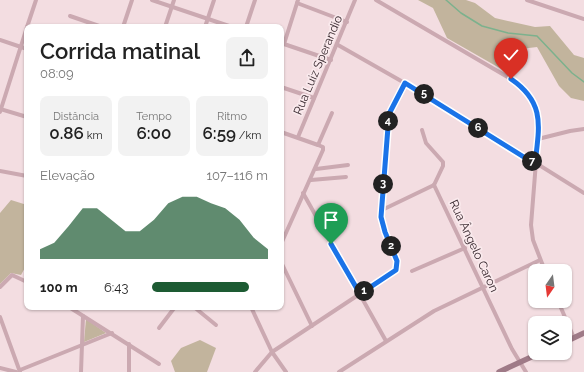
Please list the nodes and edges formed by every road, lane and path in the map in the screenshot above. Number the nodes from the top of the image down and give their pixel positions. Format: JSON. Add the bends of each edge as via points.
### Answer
{"nodes":[{"id":1,"x":36,"y":0,"type":"edge"},
{"id":2,"x":132,"y":0,"type":"edge"},
{"id":3,"x":152,"y":0,"type":"edge"},
{"id":4,"x":174,"y":0,"type":"edge"},
{"id":5,"x":214,"y":0,"type":"edge"},
{"id":6,"x":255,"y":0,"type":"edge"},
{"id":7,"x":356,"y":0,"type":"edge"},
{"id":8,"x":376,"y":0,"type":"edge"},
{"id":9,"x":527,"y":0,"type":"edge"},
{"id":10,"x":297,"y":2,"type":"edge"},
{"id":11,"x":171,"y":7,"type":"junction"},
{"id":12,"x":70,"y":16,"type":"dead end"},
{"id":13,"x":584,"y":19,"type":"edge"},
{"id":14,"x":208,"y":20,"type":"junction"},
{"id":15,"x":348,"y":22,"type":"junction"},
{"id":16,"x":28,"y":24,"type":"edge"},
{"id":17,"x":93,"y":24,"type":"edge"},
{"id":18,"x":124,"y":24,"type":"edge"},
{"id":19,"x":166,"y":24,"type":"edge"},
{"id":20,"x":206,"y":24,"type":"edge"},
{"id":21,"x":222,"y":24,"type":"edge"},
{"id":22,"x":247,"y":24,"type":"edge"},
{"id":23,"x":24,"y":36,"type":"edge"},
{"id":24,"x":284,"y":38,"type":"edge"},
{"id":25,"x":0,"y":40,"type":"edge"},
{"id":26,"x":284,"y":44,"type":"edge"},
{"id":27,"x":338,"y":45,"type":"junction"},
{"id":28,"x":20,"y":47,"type":"junction"},
{"id":29,"x":24,"y":48,"type":"edge"},
{"id":30,"x":331,"y":60,"type":"junction"},
{"id":31,"x":405,"y":83,"type":"junction"},
{"id":32,"x":284,"y":88,"type":"edge"},
{"id":33,"x":314,"y":98,"type":"junction"},
{"id":34,"x":0,"y":110,"type":"edge"},
{"id":35,"x":332,"y":114,"type":"dead end"},
{"id":36,"x":24,"y":116,"type":"edge"},
{"id":37,"x":584,"y":129,"type":"edge"},
{"id":38,"x":422,"y":130,"type":"dead end"},
{"id":39,"x":284,"y":133,"type":"edge"},
{"id":40,"x":298,"y":137,"type":"junction"},
{"id":41,"x":538,"y":139,"type":"junction"},
{"id":42,"x":318,"y":145,"type":"junction"},
{"id":43,"x":535,"y":164,"type":"junction"},
{"id":44,"x":348,"y":165,"type":"dead end"},
{"id":45,"x":316,"y":169,"type":"junction"},
{"id":46,"x":0,"y":171,"type":"edge"},
{"id":47,"x":24,"y":175,"type":"edge"},
{"id":48,"x":346,"y":177,"type":"dead end"},
{"id":49,"x":310,"y":180,"type":"junction"},
{"id":50,"x":434,"y":185,"type":"junction"},
{"id":51,"x":303,"y":193,"type":"junction"},
{"id":52,"x":584,"y":193,"type":"edge"},
{"id":53,"x":382,"y":210,"type":"junction"},
{"id":54,"x":284,"y":237,"type":"edge"},
{"id":55,"x":465,"y":248,"type":"junction"},
{"id":56,"x":540,"y":260,"type":"junction"},
{"id":57,"x":542,"y":264,"type":"edge"},
{"id":58,"x":284,"y":268,"type":"edge"},
{"id":59,"x":412,"y":271,"type":"dead end"},
{"id":60,"x":24,"y":280,"type":"edge"},
{"id":61,"x":0,"y":287,"type":"edge"},
{"id":62,"x":483,"y":287,"type":"junction"},
{"id":63,"x":360,"y":294,"type":"junction"},
{"id":64,"x":561,"y":308,"type":"edge"},
{"id":65,"x":74,"y":310,"type":"edge"},
{"id":66,"x":173,"y":310,"type":"edge"},
{"id":67,"x":198,"y":310,"type":"edge"},
{"id":68,"x":252,"y":310,"type":"edge"},
{"id":69,"x":83,"y":316,"type":"junction"},
{"id":70,"x":0,"y":317,"type":"edge"},
{"id":71,"x":216,"y":325,"type":"dead end"},
{"id":72,"x":312,"y":326,"type":"junction"},
{"id":73,"x":159,"y":328,"type":"dead end"},
{"id":74,"x":112,"y":333,"type":"junction"},
{"id":75,"x":584,"y":333,"type":"edge"},
{"id":76,"x":574,"y":338,"type":"joint"},
{"id":77,"x":386,"y":341,"type":"junction"},
{"id":78,"x":129,"y":344,"type":"junction"},
{"id":79,"x":82,"y":346,"type":"junction"},
{"id":80,"x":272,"y":352,"type":"junction"},
{"id":81,"x":528,"y":359,"type":"edge"},
{"id":82,"x":519,"y":363,"type":"junction"},
{"id":83,"x":159,"y":364,"type":"dead end"},
{"id":84,"x":0,"y":368,"type":"edge"},
{"id":85,"x":19,"y":371,"type":"edge"},
{"id":86,"x":82,"y":372,"type":"edge"},
{"id":87,"x":128,"y":372,"type":"edge"},
{"id":88,"x":255,"y":372,"type":"edge"},
{"id":89,"x":286,"y":372,"type":"edge"},
{"id":90,"x":339,"y":372,"type":"edge"},
{"id":91,"x":499,"y":372,"type":"edge"},
{"id":92,"x":526,"y":372,"type":"edge"}],
"edges":[{"from":1,"to":16,"type":"street"},
{"from":2,"to":18,"type":"street"},
{"from":3,"to":11,"type":"street"},
{"from":4,"to":11,"type":"street"},
{"from":5,"to":14,"type":"street"},
{"from":6,"to":22,"type":"street"},
{"from":7,"to":15,"type":"street","name":"Rua Luiz Sperandio"},
{"from":8,"to":41,"type":"street","via":[[524,89],[536,106],[539,120]]},
{"from":9,"to":13,"type":"street"},
{"from":10,"to":15,"type":"street"},
{"from":10,"to":24,"type":"street"},
{"from":11,"to":14,"type":"street"},
{"from":11,"to":19,"type":"street"},
{"from":12,"to":17,"type":"street"},
{"from":14,"to":20,"type":"street"},
{"from":14,"to":21,"type":"street"},
{"from":15,"to":27,"type":"street","name":"Rua Luiz Sperandio"},
{"from":23,"to":28,"type":"street"},
{"from":25,"to":28,"type":"street"},
{"from":26,"to":30,"type":"street"},
{"from":27,"to":30,"type":"street","name":"Rua Luiz Sperandio"},
{"from":27,"to":31,"type":"street"},
{"from":28,"to":29,"type":"street"},
{"from":28,"to":34,"type":"street"},
{"from":30,"to":33,"type":"street","name":"Rua Luiz Sperandio"},
{"from":31,"to":43,"type":"street"},
{"from":31,"to":53,"type":"street","via":[[389,114]]},
{"from":32,"to":33,"type":"street"},
{"from":33,"to":40,"type":"street","name":"Rua Luiz Sperandio"},
{"from":34,"to":36,"type":"street"},
{"from":35,"to":42,"type":"street"},
{"from":37,"to":41,"type":"street"},
{"from":38,"to":50,"type":"street","via":[[426,143],[443,162]]},
{"from":39,"to":40,"type":"street"},
{"from":40,"to":42,"type":"street"},
{"from":41,"to":43,"type":"street"},
{"from":42,"to":45,"type":"street","via":[[323,147]]},
{"from":43,"to":52,"type":"street"},
{"from":43,"to":56,"type":"street","via":[[530,225]]},
{"from":44,"to":45,"type":"street"},
{"from":45,"to":49,"type":"street"},
{"from":46,"to":47,"type":"street"},
{"from":48,"to":49,"type":"street"},
{"from":49,"to":51,"type":"street"},
{"from":50,"to":53,"type":"street"},
{"from":50,"to":55,"type":"street","name":"Rua Ângelo Caron"},
{"from":51,"to":54,"type":"street"},
{"from":51,"to":63,"type":"street"},
{"from":53,"to":63,"type":"street","via":[[385,232],[397,261],[396,270]]},
{"from":55,"to":59,"type":"street"},
{"from":55,"to":62,"type":"street","name":"Rua Ângelo Caron"},
{"from":56,"to":57,"type":"street"},
{"from":56,"to":62,"type":"street"},
{"from":58,"to":72,"type":"street"},
{"from":60,"to":61,"type":"street","via":[[12,275]]},
{"from":62,"to":77,"type":"street","via":[[434,311]]},
{"from":62,"to":82,"type":"street","name":"Rua Ângelo Caron"},
{"from":63,"to":72,"type":"street"},
{"from":63,"to":77,"type":"street"},
{"from":64,"to":76,"type":"street"},
{"from":65,"to":69,"type":"street"},
{"from":66,"to":73,"type":"street"},
{"from":67,"to":71,"type":"street"},
{"from":68,"to":80,"type":"street"},
{"from":69,"to":74,"type":"street"},
{"from":69,"to":79,"type":"street"},
{"from":70,"to":85,"type":"street"},
{"from":72,"to":80,"type":"street"},
{"from":74,"to":78,"type":"street"},
{"from":74,"to":79,"type":"street"},
{"from":75,"to":76,"type":"main road"},
{"from":77,"to":90,"type":"street"},
{"from":78,"to":83,"type":"street"},
{"from":78,"to":87,"type":"street"},
{"from":79,"to":85,"type":"street"},
{"from":79,"to":86,"type":"street"},
{"from":80,"to":88,"type":"street"},
{"from":80,"to":89,"type":"street"},
{"from":81,"to":82,"type":"main road"},
{"from":82,"to":91,"type":"main road"},
{"from":82,"to":92,"type":"street","name":"Rua Ângelo Caron"},
{"from":84,"to":85,"type":"street"}]}
